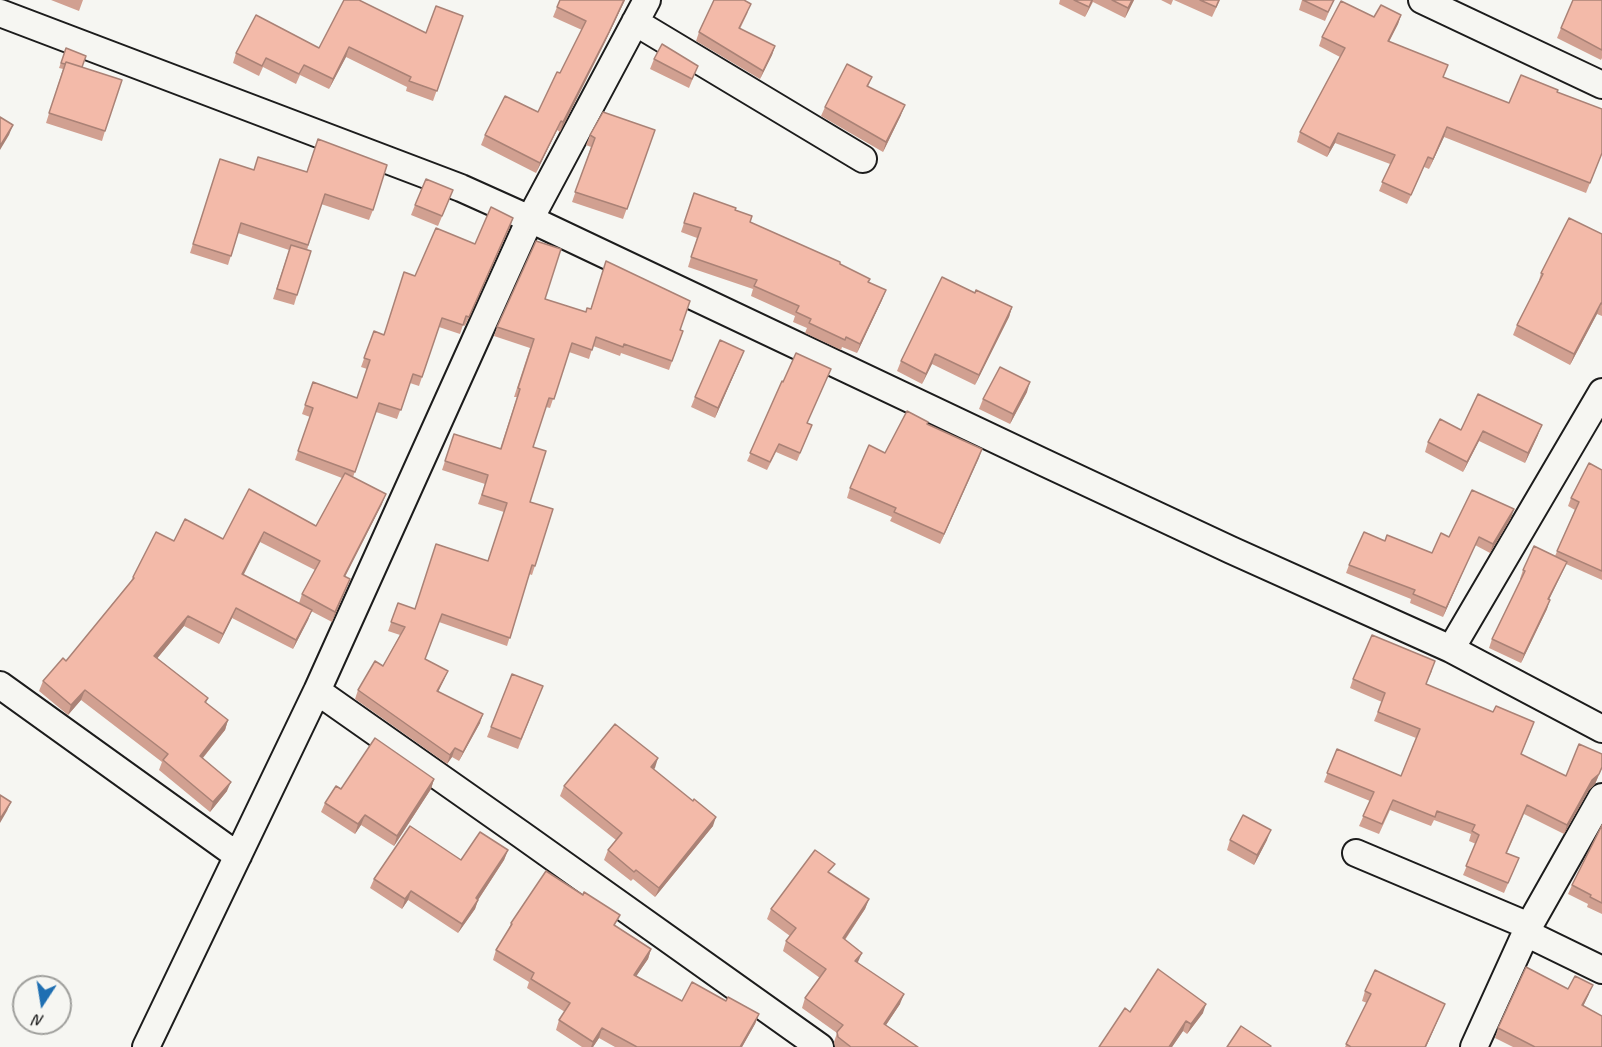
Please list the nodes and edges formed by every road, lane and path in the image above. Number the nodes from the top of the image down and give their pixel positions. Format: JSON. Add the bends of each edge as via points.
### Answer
{"nodes":[{"id":1,"x":1422,"y":0,"type":"edge"},
{"id":2,"x":641,"y":11,"type":"edge"},
{"id":3,"x":0,"y":13,"type":"edge"},
{"id":4,"x":1602,"y":85,"type":"edge"},
{"id":5,"x":863,"y":159,"type":"dead end"},
{"id":6,"x":530,"y":219,"type":"junction"},
{"id":7,"x":1602,"y":392,"type":"edge"},
{"id":8,"x":1451,"y":650,"type":"junction"},
{"id":9,"x":0,"y":685,"type":"edge"},
{"id":10,"x":317,"y":691,"type":"junction"},
{"id":11,"x":1602,"y":729,"type":"edge"},
{"id":12,"x":1602,"y":797,"type":"edge"},
{"id":13,"x":1356,"y":853,"type":"dead end"},
{"id":14,"x":238,"y":856,"type":"junction"},
{"id":15,"x":1527,"y":930,"type":"junction"},
{"id":16,"x":1602,"y":970,"type":"edge"},
{"id":17,"x":146,"y":1047,"type":"edge"},
{"id":18,"x":820,"y":1047,"type":"edge"},
{"id":19,"x":1474,"y":1047,"type":"edge"}],
"edges":[{"from":1,"to":4,"type":"street"},
{"from":2,"to":5,"type":"street"},
{"from":2,"to":6,"type":"street"},
{"from":3,"to":6,"type":"street","via":[[461,188]]},
{"from":6,"to":8,"type":"street","via":[[1076,478]]},
{"from":6,"to":10,"type":"street"},
{"from":7,"to":8,"type":"street"},
{"from":8,"to":11,"type":"street"},
{"from":9,"to":14,"type":"street"},
{"from":10,"to":14,"type":"street"},
{"from":10,"to":18,"type":"street"},
{"from":12,"to":15,"type":"street"},
{"from":13,"to":15,"type":"street"},
{"from":14,"to":17,"type":"street"},
{"from":15,"to":16,"type":"street"},
{"from":15,"to":19,"type":"street"}]}
